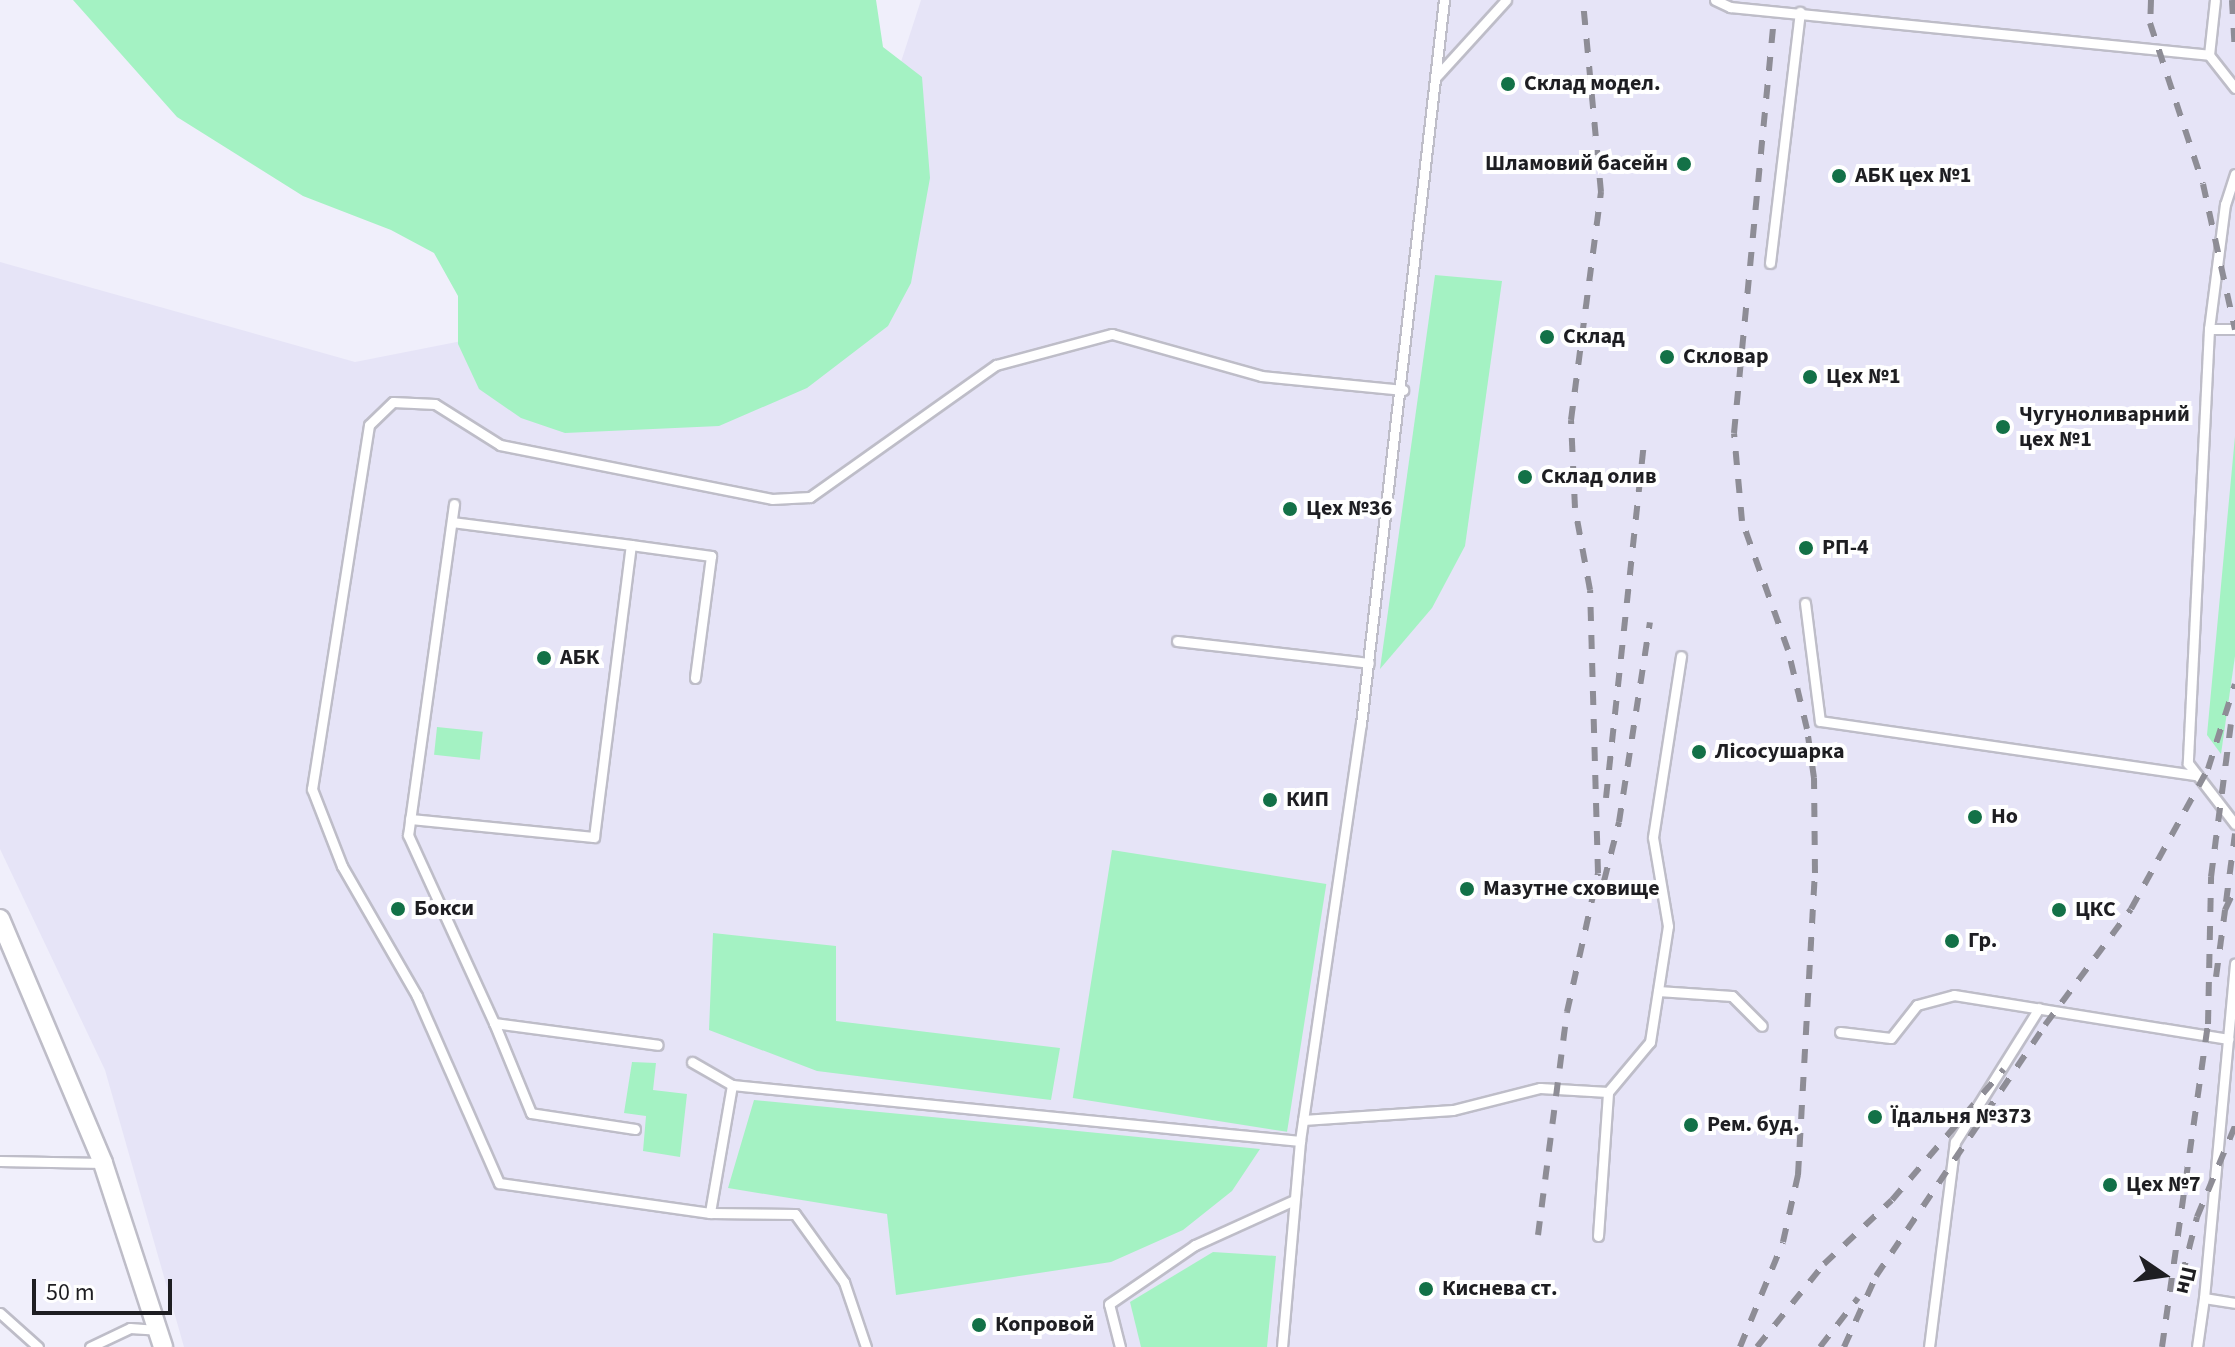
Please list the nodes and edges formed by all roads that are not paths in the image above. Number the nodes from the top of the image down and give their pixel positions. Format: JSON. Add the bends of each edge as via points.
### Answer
{"nodes":[{"id":1,"x":1444,"y":0,"type":"edge"},
{"id":2,"x":1506,"y":0,"type":"edge"},
{"id":3,"x":1715,"y":0,"type":"edge"},
{"id":4,"x":2215,"y":0,"type":"edge"},
{"id":5,"x":1800,"y":12,"type":"junction"},
{"id":6,"x":2209,"y":55,"type":"junction"},
{"id":7,"x":1436,"y":77,"type":"junction"},
{"id":8,"x":2235,"y":88,"type":"edge"},
{"id":9,"x":2235,"y":174,"type":"edge"},
{"id":10,"x":1770,"y":263,"type":"dead end"},
{"id":11,"x":2209,"y":329,"type":"junction"},
{"id":12,"x":2235,"y":329,"type":"edge"},
{"id":13,"x":1403,"y":390,"type":"junction"},
{"id":14,"x":454,"y":504,"type":"dead end"},
{"id":15,"x":452,"y":522,"type":"junction"},
{"id":16,"x":631,"y":545,"type":"junction"},
{"id":17,"x":1805,"y":603,"type":"dead end"},
{"id":18,"x":1177,"y":641,"type":"dead end"},
{"id":19,"x":1681,"y":656,"type":"dead end"},
{"id":20,"x":1369,"y":663,"type":"junction"},
{"id":21,"x":695,"y":678,"type":"dead end"},
{"id":22,"x":2197,"y":775,"type":"junction"},
{"id":23,"x":410,"y":819,"type":"junction"},
{"id":24,"x":2235,"y":824,"type":"edge"},
{"id":25,"x":0,"y":919,"type":"edge"},
{"id":26,"x":2235,"y":963,"type":"edge"},
{"id":27,"x":1658,"y":991,"type":"junction"},
{"id":28,"x":2039,"y":1008,"type":"junction"},
{"id":29,"x":494,"y":1023,"type":"junction"},
{"id":30,"x":1762,"y":1026,"type":"dead end"},
{"id":31,"x":1840,"y":1032,"type":"dead end"},
{"id":32,"x":2229,"y":1039,"type":"junction"},
{"id":33,"x":658,"y":1045,"type":"dead end"},
{"id":34,"x":692,"y":1062,"type":"dead end"},
{"id":35,"x":732,"y":1085,"type":"junction"},
{"id":36,"x":1608,"y":1092,"type":"junction"},
{"id":37,"x":1303,"y":1120,"type":"junction"},
{"id":38,"x":635,"y":1129,"type":"dead end"},
{"id":39,"x":1300,"y":1141,"type":"junction"},
{"id":40,"x":0,"y":1161,"type":"edge"},
{"id":41,"x":103,"y":1163,"type":"junction"},
{"id":42,"x":1294,"y":1200,"type":"junction"},
{"id":43,"x":710,"y":1213,"type":"junction"},
{"id":44,"x":1598,"y":1236,"type":"dead end"},
{"id":45,"x":2204,"y":1298,"type":"junction"},
{"id":46,"x":2235,"y":1303,"type":"edge"},
{"id":47,"x":0,"y":1313,"type":"edge"},
{"id":48,"x":160,"y":1338,"type":"edge"},
{"id":49,"x":38,"y":1347,"type":"edge"},
{"id":50,"x":90,"y":1347,"type":"edge"},
{"id":51,"x":866,"y":1347,"type":"edge"},
{"id":52,"x":1120,"y":1347,"type":"edge"},
{"id":53,"x":1282,"y":1347,"type":"edge"},
{"id":54,"x":1929,"y":1347,"type":"edge"},
{"id":55,"x":2197,"y":1347,"type":"edge"}],
"edges":[{"from":1,"to":7,"type":"lane"},
{"from":2,"to":7,"type":"lane"},
{"from":3,"to":5,"type":"lane","via":[[1730,7]]},
{"from":4,"to":6,"type":"lane"},
{"from":5,"to":6,"type":"lane"},
{"from":5,"to":10,"type":"lane"},
{"from":6,"to":8,"type":"lane"},
{"from":7,"to":13,"type":"lane"},
{"from":9,"to":11,"type":"lane","via":[[2225,204]]},
{"from":11,"to":12,"type":"lane"},
{"from":11,"to":22,"type":"lane","via":[[2188,763]]},
{"from":13,"to":20,"type":"lane"},
{"from":13,"to":43,"type":"lane","via":[[1261,376],[1112,334],[996,365],[810,497],[772,499],[500,445],[435,404],[393,402],[369,425],[312,789],[342,866],[417,996],[499,1183]]},
{"from":14,"to":15,"type":"lane"},
{"from":15,"to":16,"type":"lane"},
{"from":15,"to":23,"type":"lane"},
{"from":16,"to":21,"type":"lane","via":[[711,556]]},
{"from":16,"to":23,"type":"lane","via":[[594,837]]},
{"from":17,"to":22,"type":"lane","via":[[1820,721]]},
{"from":18,"to":20,"type":"lane"},
{"from":19,"to":27,"type":"lane","via":[[1653,837],[1668,926]]},
{"from":20,"to":37,"type":"lane"},
{"from":22,"to":24,"type":"lane"},
{"from":23,"to":29,"type":"lane","via":[[408,835]]},
{"from":25,"to":41,"type":"street"},
{"from":26,"to":32,"type":"lane"},
{"from":27,"to":30,"type":"lane","via":[[1732,996]]},
{"from":27,"to":36,"type":"lane","via":[[1650,1042]]},
{"from":28,"to":31,"type":"lane","via":[[1954,995],[1917,1005],[1891,1038]]},
{"from":28,"to":32,"type":"lane"},
{"from":28,"to":54,"type":"lane","via":[[1955,1142]]},
{"from":29,"to":33,"type":"lane"},
{"from":29,"to":38,"type":"lane","via":[[531,1113]]},
{"from":32,"to":45,"type":"lane"},
{"from":34,"to":35,"type":"lane"},
{"from":35,"to":39,"type":"lane"},
{"from":35,"to":43,"type":"lane"},
{"from":36,"to":37,"type":"lane","via":[[1540,1088],[1453,1110]]},
{"from":36,"to":44,"type":"lane"},
{"from":37,"to":39,"type":"lane"},
{"from":39,"to":42,"type":"lane"},
{"from":40,"to":41,"type":"lane"},
{"from":41,"to":48,"type":"street"},
{"from":42,"to":52,"type":"lane","via":[[1195,1245],[1109,1304]]},
{"from":42,"to":53,"type":"lane"},
{"from":43,"to":51,"type":"lane","via":[[795,1214],[844,1282]]},
{"from":45,"to":46,"type":"lane"},
{"from":45,"to":55,"type":"lane"},
{"from":47,"to":49,"type":"lane"},
{"from":48,"to":50,"type":"lane","via":[[130,1328]]}]}
